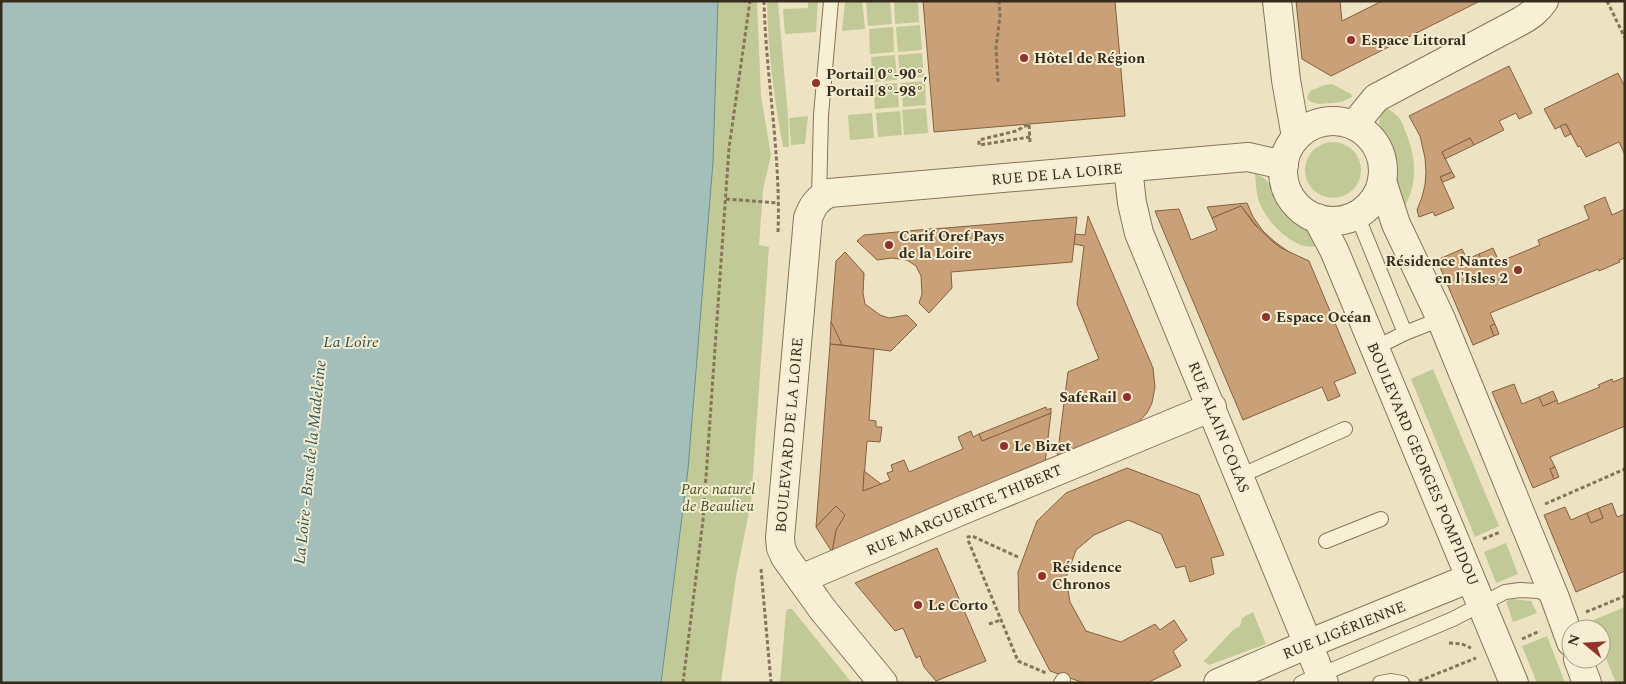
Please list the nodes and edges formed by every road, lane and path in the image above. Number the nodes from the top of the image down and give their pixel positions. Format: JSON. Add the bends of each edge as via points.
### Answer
{"nodes":[{"id":1,"x":750,"y":1,"type":"edge"},
{"id":2,"x":764,"y":1,"type":"edge"},
{"id":3,"x":831,"y":1,"type":"edge"},
{"id":4,"x":998,"y":1,"type":"edge"},
{"id":5,"x":1277,"y":1,"type":"edge"},
{"id":6,"x":1544,"y":1,"type":"edge"},
{"id":7,"x":1607,"y":1,"type":"edge"},
{"id":8,"x":1625,"y":38,"type":"edge"},
{"id":9,"x":998,"y":82,"type":"dead end"},
{"id":10,"x":1354,"y":125,"type":"junction"},
{"id":11,"x":1296,"y":137,"type":"junction"},
{"id":12,"x":1030,"y":139,"type":"joint"},
{"id":13,"x":1284,"y":165,"type":"junction"},
{"id":14,"x":1128,"y":168,"type":"junction"},
{"id":15,"x":1382,"y":182,"type":"junction"},
{"id":16,"x":824,"y":195,"type":"junction"},
{"id":17,"x":726,"y":199,"type":"junction"},
{"id":18,"x":1357,"y":215,"type":"junction"},
{"id":19,"x":1317,"y":218,"type":"junction"},
{"id":20,"x":1441,"y":320,"type":"junction"},
{"id":21,"x":1406,"y":333,"type":"junction"},
{"id":22,"x":1375,"y":348,"type":"junction"},
{"id":23,"x":1212,"y":407,"type":"junction"},
{"id":24,"x":1345,"y":429,"type":"dead end"},
{"id":25,"x":1625,"y":469,"type":"edge"},
{"id":26,"x":1240,"y":476,"type":"junction"},
{"id":27,"x":1547,"y":503,"type":"dead end"},
{"id":28,"x":1381,"y":519,"type":"dead end"},
{"id":29,"x":1523,"y":523,"type":"junction"},
{"id":30,"x":1481,"y":540,"type":"dead end"},
{"id":31,"x":1326,"y":541,"type":"dead end"},
{"id":32,"x":1018,"y":557,"type":"dead end"},
{"id":33,"x":1470,"y":578,"type":"junction"},
{"id":34,"x":801,"y":579,"type":"junction"},
{"id":35,"x":1625,"y":596,"type":"edge"},
{"id":36,"x":1555,"y":598,"type":"junction"},
{"id":37,"x":1481,"y":605,"type":"junction"},
{"id":38,"x":1582,"y":614,"type":"dead end"},
{"id":39,"x":1563,"y":619,"type":"edge"},
{"id":40,"x":1001,"y":620,"type":"junction"},
{"id":41,"x":989,"y":624,"type":"dead end"},
{"id":42,"x":1545,"y":629,"type":"dead end"},
{"id":43,"x":1518,"y":641,"type":"dead end"},
{"id":44,"x":1308,"y":644,"type":"junction"},
{"id":45,"x":1447,"y":644,"type":"dead end"},
{"id":46,"x":1478,"y":650,"type":"dead end"},
{"id":47,"x":1477,"y":658,"type":"dead end"},
{"id":48,"x":1582,"y":669,"type":"edge"},
{"id":49,"x":1315,"y":680,"type":"edge"},
{"id":50,"x":1062,"y":681,"type":"edge"},
{"id":51,"x":683,"y":683,"type":"edge"},
{"id":52,"x":883,"y":683,"type":"edge"},
{"id":53,"x":1218,"y":683,"type":"edge"},
{"id":54,"x":1380,"y":683,"type":"edge"},
{"id":55,"x":1402,"y":683,"type":"edge"},
{"id":56,"x":1414,"y":683,"type":"edge"},
{"id":57,"x":1514,"y":683,"type":"edge"},
{"id":58,"x":1587,"y":683,"type":"edge"}],
"edges":[{"from":1,"to":17,"type":"path","via":[[729,148]]},
{"from":2,"to":17,"type":"path","via":[[779,203]]},
{"from":3,"to":16,"type":"lane","via":[[821,115]]},
{"from":4,"to":9,"type":"path"},
{"from":5,"to":11,"type":"street"},
{"from":6,"to":10,"type":"street","via":[[1532,15],[1376,98]]},
{"from":7,"to":8,"type":"path"},
{"from":10,"to":11,"type":"street","via":[[1324,121],[1310,126]]},
{"from":10,"to":15,"type":"street","via":[[1377,146],[1383,166]]},
{"from":11,"to":13,"type":"street"},
{"from":12,"to":12,"type":"path","via":[[1029,124],[1016,131],[979,140],[979,145]]},
{"from":13,"to":14,"type":"street","name":"RUE DE LA LOIRE","via":[[1248,157]]},
{"from":13,"to":19,"type":"street","via":[[1285,184],[1291,198],[1303,211]]},
{"from":14,"to":16,"type":"street","name":"RUE DE LA LOIRE"},
{"from":14,"to":23,"type":"street","name":"RUE ALAIN COLAS","via":[[1139,233]]},
{"from":15,"to":18,"type":"street","via":[[1373,201]]},
{"from":15,"to":20,"type":"street","via":[[1396,224]]},
{"from":16,"to":34,"type":"street","name":"BOULEVARD DE LA LOIRE","via":[[812,207],[808,218],[780,538],[785,557]]},
{"from":17,"to":51,"type":"path","via":[[703,520]]},
{"from":18,"to":19,"type":"street","via":[[1340,220]]},
{"from":18,"to":21,"type":"lane"},
{"from":19,"to":22,"type":"street","name":"BOULEVARD GEORGES POMPIDOU"},
{"from":20,"to":21,"type":"lane"},
{"from":20,"to":29,"type":"street"},
{"from":21,"to":22,"type":"lane"},
{"from":22,"to":33,"type":"street","name":"BOULEVARD GEORGES POMPIDOU"},
{"from":23,"to":26,"type":"street","name":"RUE ALAIN COLAS"},
{"from":23,"to":34,"type":"street","name":"RUE MARGUERITE THIBERT"},
{"from":24,"to":26,"type":"lane"},
{"from":25,"to":27,"type":"path"},
{"from":26,"to":44,"type":"street","name":"RUE ALAIN COLAS"},
{"from":28,"to":31,"type":"lane"},
{"from":29,"to":30,"type":"path"},
{"from":29,"to":36,"type":"street"},
{"from":32,"to":40,"type":"path","via":[[972,536],[968,538]]},
{"from":33,"to":37,"type":"street","name":"BOULEVARD GEORGES POMPIDOU"},
{"from":33,"to":44,"type":"street","name":"RUE LIGÉRIENNE"},
{"from":34,"to":52,"type":"street","name":"BOULEVARD DE LA LOIRE"},
{"from":35,"to":38,"type":"path"},
{"from":36,"to":37,"type":"lane","via":[[1539,591],[1520,590],[1505,592]]},
{"from":36,"to":39,"type":"street"},
{"from":37,"to":49,"type":"lane"},
{"from":37,"to":57,"type":"street","name":"BOULEVARD GEORGES POMPIDOU"},
{"from":40,"to":41,"type":"path"},
{"from":40,"to":50,"type":"path","via":[[1018,661]]},
{"from":42,"to":43,"type":"path"},
{"from":44,"to":49,"type":"street","name":"RUE ALAIN COLAS"},
{"from":44,"to":53,"type":"street","name":"RUE LIGÉRIENNE"},
{"from":45,"to":46,"type":"path","via":[[1462,644]]},
{"from":47,"to":56,"type":"path"},
{"from":48,"to":58,"type":"street"},
{"from":54,"to":55,"type":"lane"}]}
